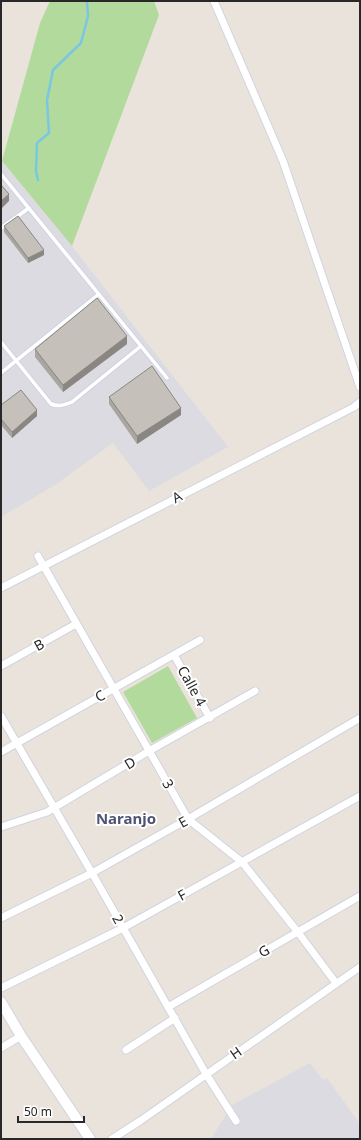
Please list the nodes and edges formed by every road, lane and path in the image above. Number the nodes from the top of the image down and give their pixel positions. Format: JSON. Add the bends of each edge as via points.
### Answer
{"nodes":[{"id":1,"x":214,"y":1,"type":"edge"},
{"id":2,"x":1,"y":174,"type":"edge"},
{"id":3,"x":29,"y":208,"type":"junction"},
{"id":4,"x":1,"y":228,"type":"edge"},
{"id":5,"x":99,"y":294,"type":"junction"},
{"id":6,"x":1,"y":342,"type":"edge"},
{"id":7,"x":141,"y":346,"type":"junction"},
{"id":8,"x":16,"y":361,"type":"junction"},
{"id":9,"x":1,"y":373,"type":"edge"},
{"id":10,"x":167,"y":378,"type":"dead end"},
{"id":11,"x":360,"y":387,"type":"edge"},
{"id":12,"x":357,"y":404,"type":"edge"},
{"id":13,"x":38,"y":556,"type":"dead end"},
{"id":14,"x":44,"y":566,"type":"junction"},
{"id":15,"x":1,"y":588,"type":"edge"},
{"id":16,"x":76,"y":624,"type":"junction"},
{"id":17,"x":200,"y":640,"type":"dead end"},
{"id":18,"x":174,"y":655,"type":"junction"},
{"id":19,"x":1,"y":666,"type":"edge"},
{"id":20,"x":114,"y":689,"type":"junction"},
{"id":21,"x":255,"y":691,"type":"dead end"},
{"id":22,"x":1,"y":716,"type":"edge"},
{"id":23,"x":210,"y":718,"type":"junction"},
{"id":24,"x":360,"y":718,"type":"edge"},
{"id":25,"x":17,"y":743,"type":"junction"},
{"id":26,"x":149,"y":751,"type":"junction"},
{"id":27,"x":1,"y":752,"type":"edge"},
{"id":28,"x":360,"y":796,"type":"edge"},
{"id":29,"x":55,"y":808,"type":"junction"},
{"id":30,"x":188,"y":819,"type":"junction"},
{"id":31,"x":1,"y":827,"type":"edge"},
{"id":32,"x":242,"y":862,"type":"junction"},
{"id":33,"x":92,"y":873,"type":"junction"},
{"id":34,"x":360,"y":896,"type":"edge"},
{"id":35,"x":1,"y":918,"type":"edge"},
{"id":36,"x":123,"y":928,"type":"junction"},
{"id":37,"x":298,"y":931,"type":"junction"},
{"id":38,"x":360,"y":967,"type":"edge"},
{"id":39,"x":336,"y":984,"type":"junction"},
{"id":40,"x":1,"y":988,"type":"edge"},
{"id":41,"x":1,"y":1002,"type":"edge"},
{"id":42,"x":168,"y":1007,"type":"junction"},
{"id":43,"x":175,"y":1018,"type":"junction"},
{"id":44,"x":21,"y":1036,"type":"junction"},
{"id":45,"x":1,"y":1048,"type":"edge"},
{"id":46,"x":126,"y":1050,"type":"dead end"},
{"id":47,"x":206,"y":1074,"type":"junction"},
{"id":48,"x":236,"y":1121,"type":"dead end"},
{"id":49,"x":90,"y":1139,"type":"edge"},
{"id":50,"x":112,"y":1139,"type":"edge"}],
"edges":[{"from":1,"to":11,"type":"street","via":[[283,161]]},
{"from":2,"to":3,"type":"lane"},
{"from":3,"to":4,"type":"lane"},
{"from":3,"to":5,"type":"lane"},
{"from":5,"to":7,"type":"lane"},
{"from":5,"to":8,"type":"lane"},
{"from":6,"to":8,"type":"lane"},
{"from":7,"to":8,"type":"lane","via":[[72,402],[56,406],[51,404]]},
{"from":7,"to":10,"type":"lane"},
{"from":8,"to":9,"type":"lane"},
{"from":12,"to":14,"type":"street","name":"A"},
{"from":13,"to":14,"type":"street","name":"3"},
{"from":14,"to":15,"type":"street","name":"A"},
{"from":14,"to":16,"type":"street","name":"3"},
{"from":16,"to":19,"type":"street","name":"B"},
{"from":16,"to":20,"type":"street","name":"3"},
{"from":17,"to":18,"type":"street","name":"C"},
{"from":18,"to":20,"type":"street","name":"C"},
{"from":18,"to":23,"type":"street","name":"Calle 4"},
{"from":20,"to":25,"type":"street","name":"C"},
{"from":20,"to":26,"type":"street","name":"3"},
{"from":21,"to":23,"type":"street","name":"D"},
{"from":22,"to":25,"type":"street","name":"2"},
{"from":23,"to":26,"type":"street","name":"D"},
{"from":24,"to":30,"type":"street","name":"E"},
{"from":25,"to":27,"type":"street","name":"C"},
{"from":25,"to":29,"type":"street","name":"2"},
{"from":26,"to":29,"type":"street","name":"D"},
{"from":26,"to":30,"type":"street","name":"3"},
{"from":28,"to":32,"type":"street","name":"F"},
{"from":29,"to":31,"type":"street","name":"D"},
{"from":29,"to":33,"type":"street","name":"2"},
{"from":30,"to":32,"type":"street","name":"3"},
{"from":30,"to":33,"type":"street","name":"E"},
{"from":32,"to":36,"type":"street","name":"F"},
{"from":32,"to":37,"type":"street","name":"3"},
{"from":33,"to":35,"type":"street","name":"E"},
{"from":33,"to":36,"type":"street","name":"2"},
{"from":34,"to":37,"type":"street","name":"G"},
{"from":36,"to":40,"type":"street","name":"F"},
{"from":36,"to":42,"type":"street","name":"2"},
{"from":37,"to":39,"type":"street","name":"3"},
{"from":37,"to":42,"type":"street","name":"G"},
{"from":38,"to":39,"type":"street","name":"H"},
{"from":39,"to":47,"type":"street","name":"H"},
{"from":41,"to":44,"type":"main road"},
{"from":42,"to":43,"type":"street","name":"2"},
{"from":43,"to":46,"type":"street"},
{"from":43,"to":47,"type":"street","name":"2"},
{"from":44,"to":45,"type":"street"},
{"from":44,"to":49,"type":"main road"},
{"from":47,"to":48,"type":"street","name":"2"},
{"from":47,"to":50,"type":"street","name":"H"}]}
